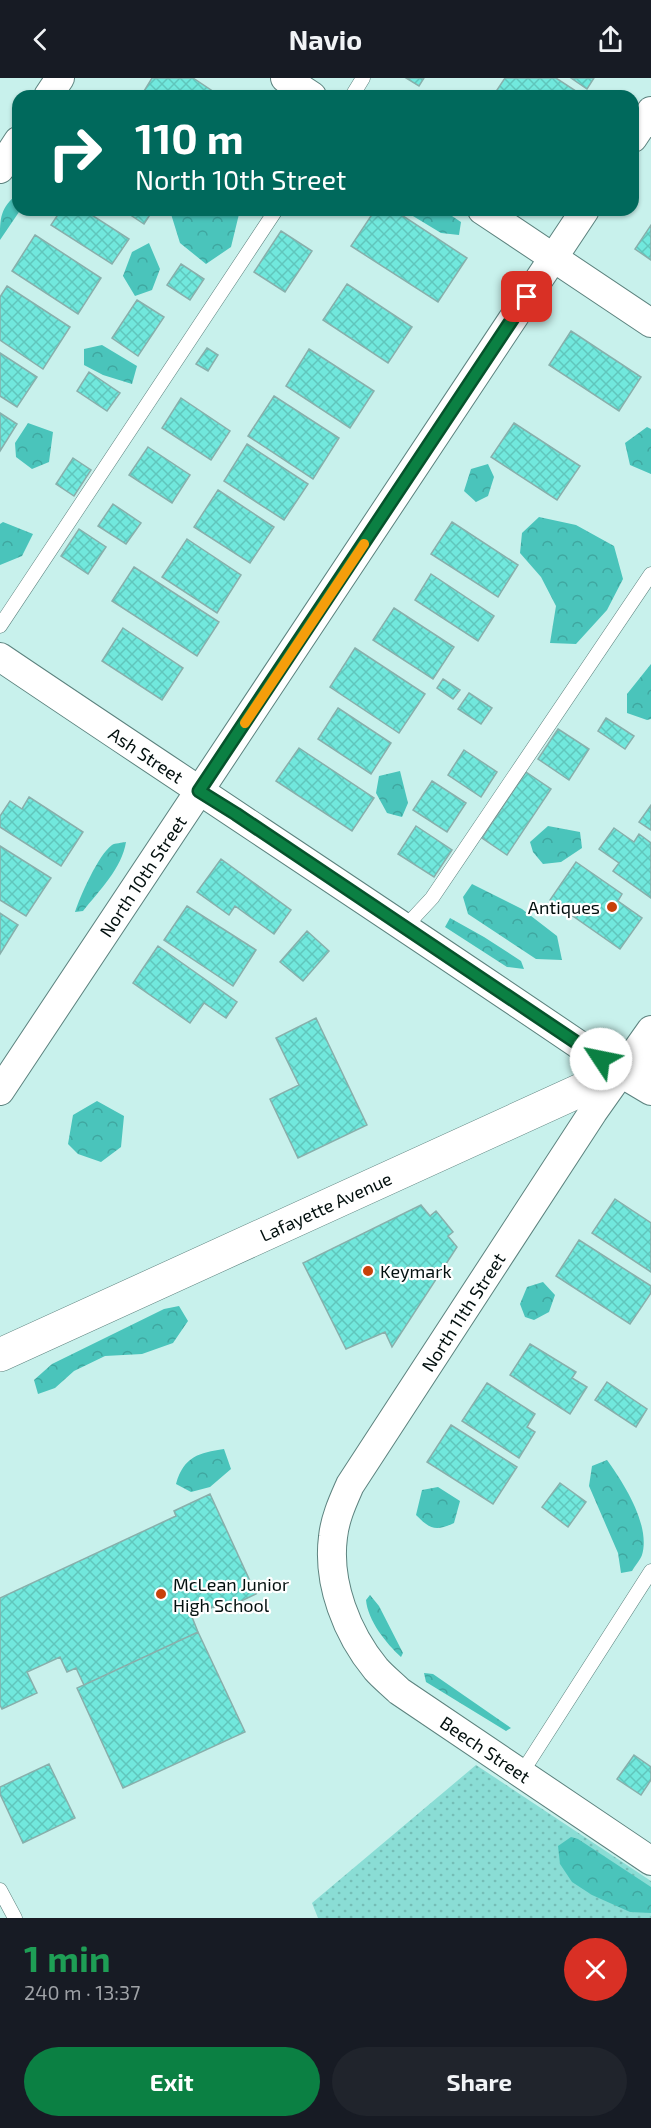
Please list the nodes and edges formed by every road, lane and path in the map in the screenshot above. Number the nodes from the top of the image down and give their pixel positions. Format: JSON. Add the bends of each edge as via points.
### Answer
{"nodes":[{"id":1,"x":285,"y":78,"type":"edge"},
{"id":2,"x":303,"y":90,"type":"edge"},
{"id":3,"x":651,"y":111,"type":"edge"},
{"id":4,"x":639,"y":129,"type":"edge"},
{"id":5,"x":12,"y":150,"type":"edge"},
{"id":6,"x":0,"y":169,"type":"edge"},
{"id":7,"x":272,"y":216,"type":"edge"},
{"id":8,"x":491,"y":216,"type":"edge"},
{"id":9,"x":581,"y":216,"type":"edge"},
{"id":10,"x":553,"y":258,"type":"junction"},
{"id":11,"x":651,"y":323,"type":"edge"},
{"id":12,"x":651,"y":574,"type":"edge"},
{"id":13,"x":0,"y":626,"type":"edge"},
{"id":14,"x":0,"y":657,"type":"edge"},
{"id":15,"x":199,"y":791,"type":"junction"},
{"id":16,"x":405,"y":927,"type":"junction"},
{"id":17,"x":651,"y":1030,"type":"edge"},
{"id":18,"x":651,"y":1058,"type":"edge"},
{"id":19,"x":620,"y":1072,"type":"junction"},
{"id":20,"x":0,"y":1091,"type":"edge"},
{"id":21,"x":651,"y":1091,"type":"edge"},
{"id":22,"x":0,"y":1355,"type":"edge"},
{"id":23,"x":651,"y":1571,"type":"edge"},
{"id":24,"x":343,"y":1613,"type":"joint"},
{"id":25,"x":521,"y":1774,"type":"junction"},
{"id":26,"x":651,"y":1860,"type":"edge"},
{"id":27,"x":0,"y":1890,"type":"edge"},
{"id":28,"x":15,"y":1918,"type":"edge"}],
"edges":[{"from":1,"to":2,"type":"street"},
{"from":3,"to":4,"type":"street"},
{"from":5,"to":6,"type":"street"},
{"from":7,"to":13,"type":"lane"},
{"from":8,"to":10,"type":"street"},
{"from":9,"to":10,"type":"street","name":"North 10th Street"},
{"from":10,"to":11,"type":"street"},
{"from":10,"to":15,"type":"street","name":"North 10th Street"},
{"from":12,"to":16,"type":"lane","via":[[432,898]]},
{"from":14,"to":15,"type":"street","name":"Ash Street"},
{"from":15,"to":16,"type":"street","name":"Ash Street"},
{"from":15,"to":20,"type":"street","name":"North 10th Street"},
{"from":16,"to":19,"type":"street","name":"Ash Street"},
{"from":17,"to":19,"type":"street","name":"North 11th Street"},
{"from":18,"to":19,"type":"street","name":"Lafayette Avenue"},
{"from":19,"to":21,"type":"street","name":"Ash Street"},
{"from":19,"to":22,"type":"street","name":"Lafayette Avenue"},
{"from":19,"to":24,"type":"street","name":"North 11th Street","via":[[350,1485],[332,1537],[335,1581]]},
{"from":23,"to":25,"type":"lane"},
{"from":24,"to":25,"type":"street","name":"Beech Street","via":[[376,1669],[399,1691]]},
{"from":25,"to":26,"type":"street","name":"Beech Street"},
{"from":27,"to":28,"type":"lane"}]}
